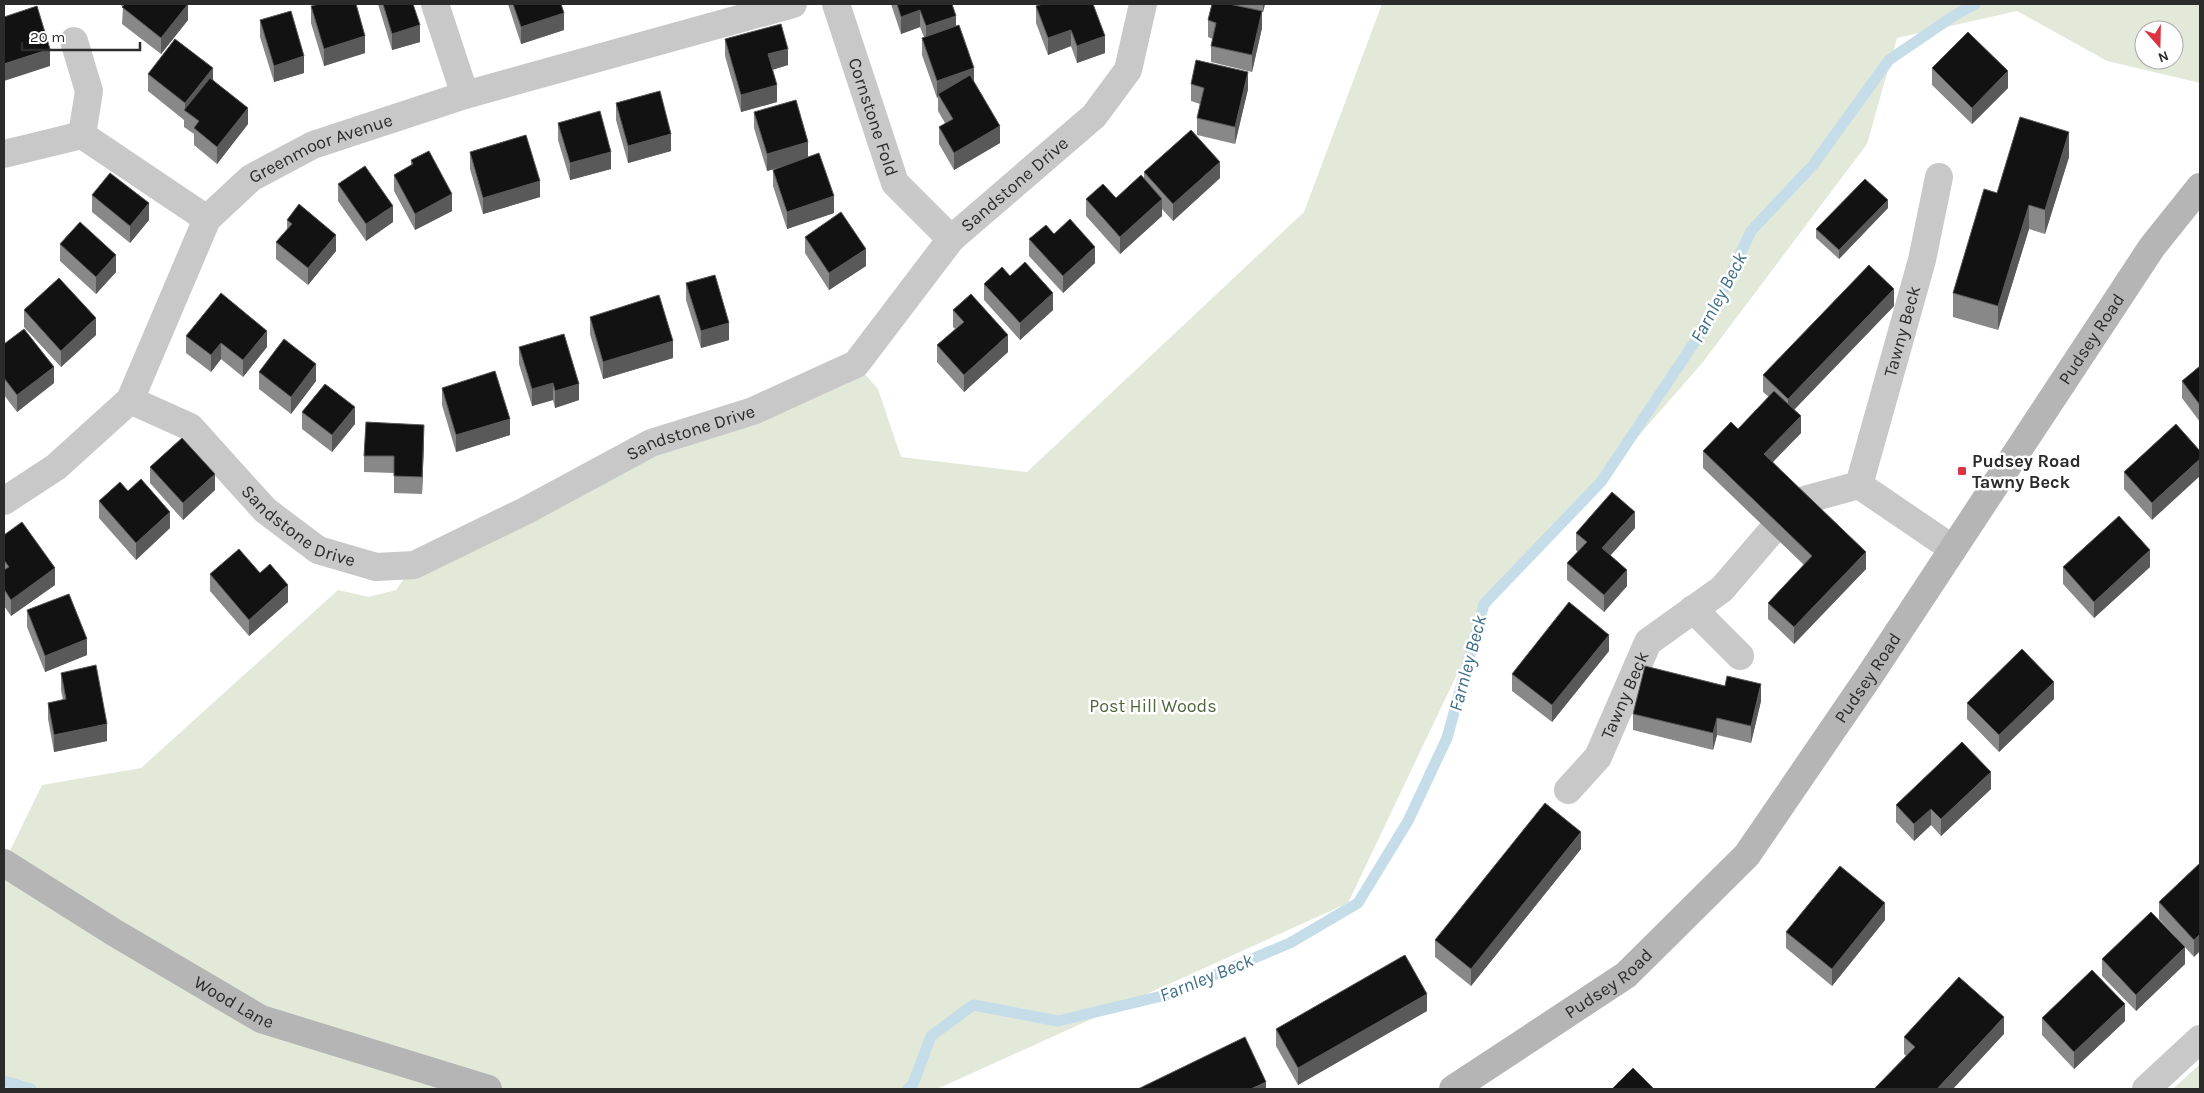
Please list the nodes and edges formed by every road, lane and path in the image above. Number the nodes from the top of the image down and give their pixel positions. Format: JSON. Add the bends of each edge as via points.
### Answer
{"nodes":[{"id":1,"x":436,"y":4,"type":"edge"},
{"id":2,"x":793,"y":4,"type":"edge"},
{"id":3,"x":836,"y":4,"type":"edge"},
{"id":4,"x":1143,"y":4,"type":"edge"},
{"id":5,"x":74,"y":41,"type":"dead end"},
{"id":6,"x":465,"y":95,"type":"junction"},
{"id":7,"x":82,"y":135,"type":"junction"},
{"id":8,"x":4,"y":154,"type":"edge"},
{"id":9,"x":1939,"y":177,"type":"dead end"},
{"id":10,"x":2200,"y":187,"type":"edge"},
{"id":11,"x":207,"y":219,"type":"junction"},
{"id":12,"x":951,"y":239,"type":"junction"},
{"id":13,"x":130,"y":400,"type":"junction"},
{"id":14,"x":1859,"y":485,"type":"junction"},
{"id":15,"x":4,"y":501,"type":"edge"},
{"id":16,"x":1797,"y":502,"type":"edge"},
{"id":17,"x":1770,"y":533,"type":"edge"},
{"id":18,"x":1953,"y":549,"type":"junction"},
{"id":19,"x":1692,"y":609,"type":"junction"},
{"id":20,"x":1740,"y":656,"type":"dead end"},
{"id":21,"x":1568,"y":790,"type":"dead end"},
{"id":22,"x":4,"y":863,"type":"edge"},
{"id":23,"x":2200,"y":1038,"type":"edge"},
{"id":24,"x":488,"y":1089,"type":"edge"},
{"id":25,"x":1453,"y":1089,"type":"edge"},
{"id":26,"x":2146,"y":1089,"type":"edge"}],
"edges":[{"from":1,"to":6,"type":"street"},
{"from":2,"to":6,"type":"street","name":"Greenmoor Avenue"},
{"from":3,"to":12,"type":"street","name":"Cornstone Fold","via":[[895,182]]},
{"from":4,"to":12,"type":"street","name":"Sandstone Drive","via":[[1128,70],[1094,116]]},
{"from":5,"to":7,"type":"street","via":[[89,91]]},
{"from":6,"to":11,"type":"street","name":"Greenmoor Avenue","via":[[313,145],[251,178]]},
{"from":7,"to":8,"type":"street"},
{"from":7,"to":11,"type":"street"},
{"from":9,"to":14,"type":"street","name":"Tawny Beck","via":[[1922,260]]},
{"from":10,"to":18,"type":"main road","name":"Pudsey Road","via":[[2152,247]]},
{"from":11,"to":13,"type":"street","name":"Greenmoor Avenue"},
{"from":12,"to":13,"type":"street","name":"Sandstone Drive","via":[[856,364],[753,411],[651,443],[525,511],[414,565],[376,567],[318,550],[266,510],[190,427]]},
{"from":13,"to":15,"type":"street","name":"Greenmoor Avenue","via":[[56,467]]},
{"from":14,"to":16,"type":"street"},
{"from":14,"to":18,"type":"street"},
{"from":17,"to":19,"type":"street","name":"Tawny Beck","via":[[1722,588]]},
{"from":18,"to":25,"type":"main road","name":"Pudsey Road","via":[[1748,855],[1626,975]]},
{"from":19,"to":20,"type":"street"},
{"from":19,"to":21,"type":"street","name":"Tawny Beck","via":[[1648,642],[1598,757]]},
{"from":22,"to":24,"type":"main road","name":"Wood Lane","via":[[115,933],[261,1018]]},
{"from":23,"to":26,"type":"street"}]}
